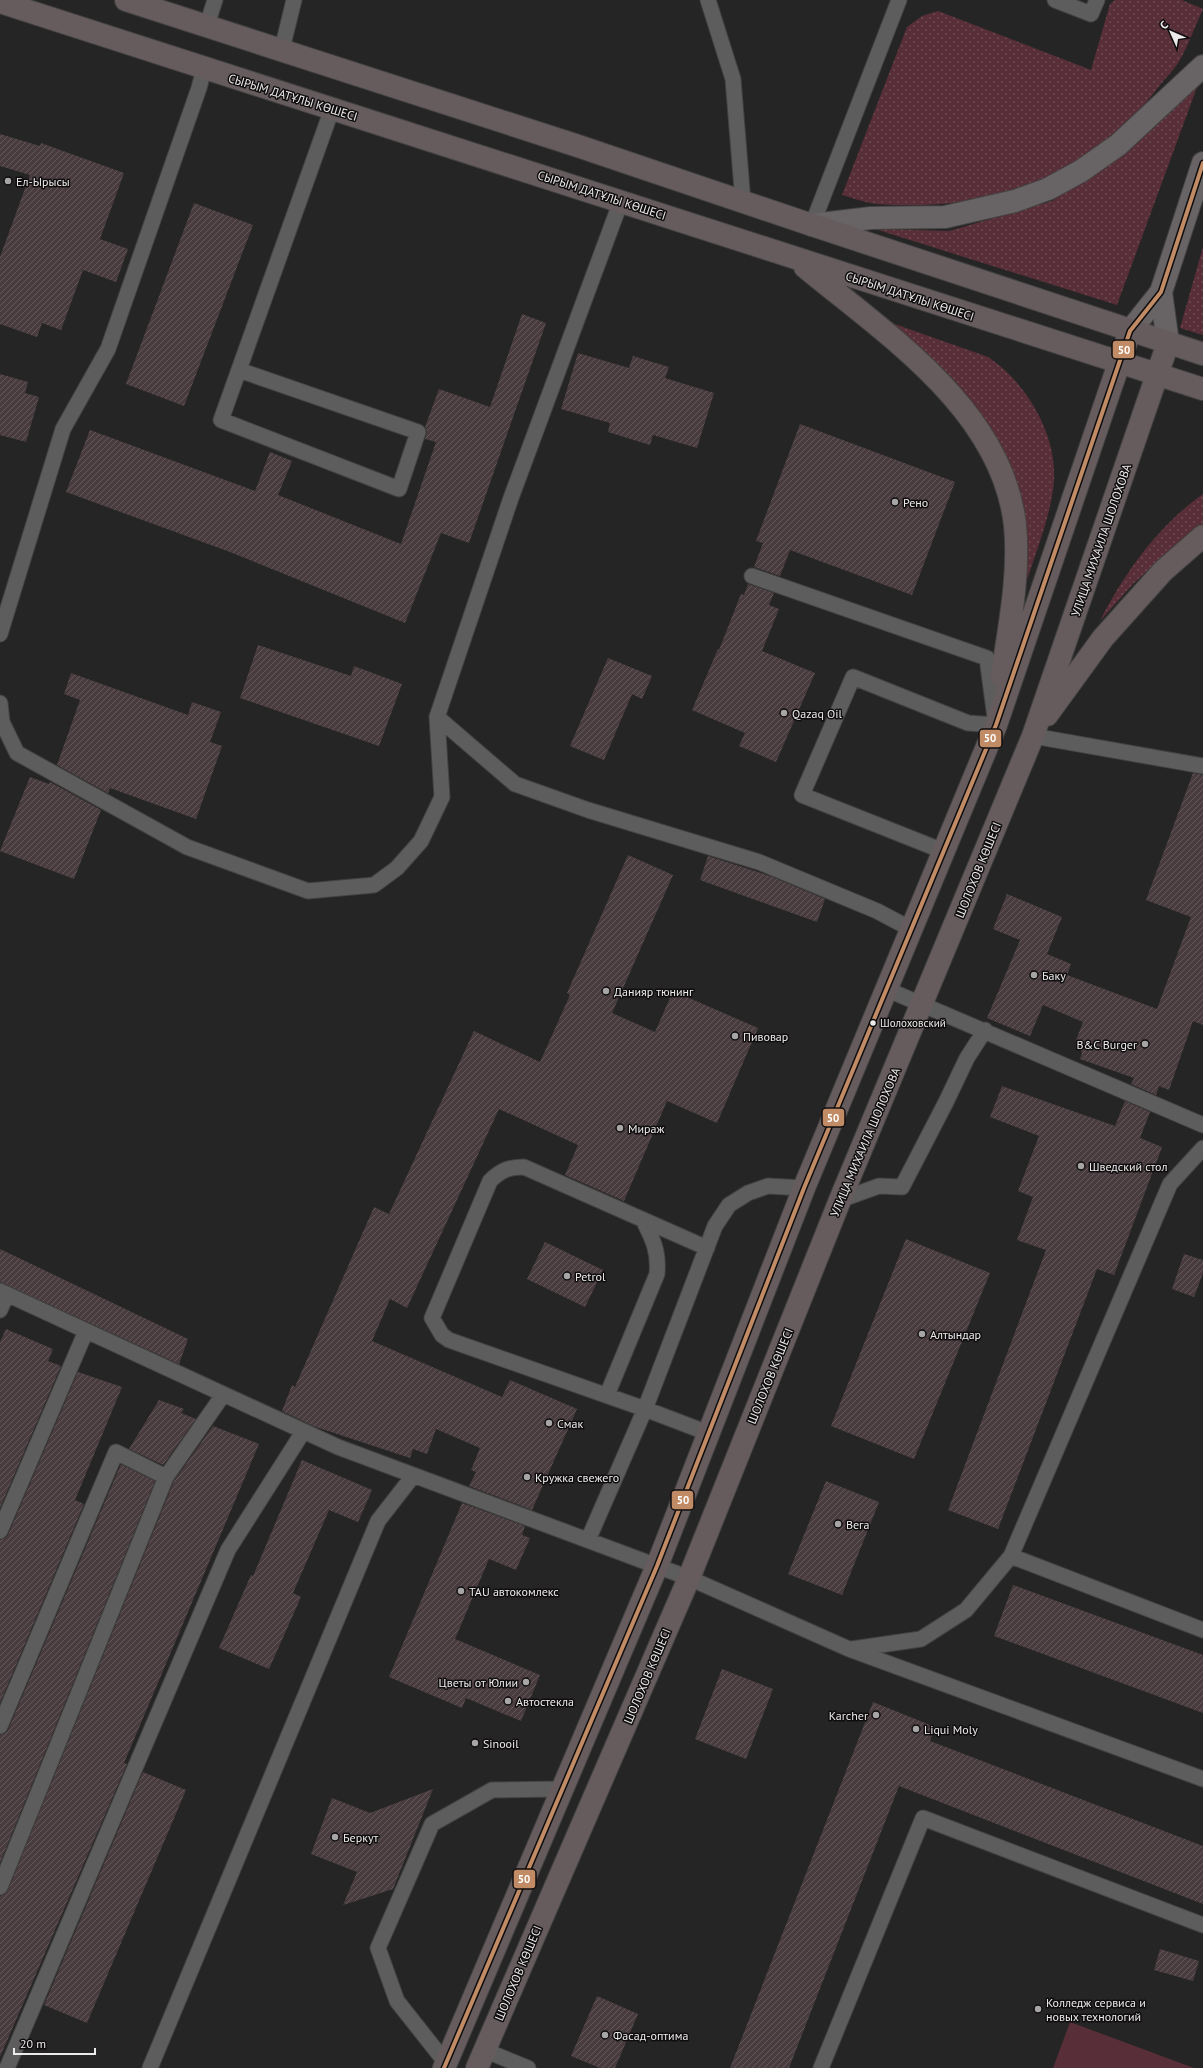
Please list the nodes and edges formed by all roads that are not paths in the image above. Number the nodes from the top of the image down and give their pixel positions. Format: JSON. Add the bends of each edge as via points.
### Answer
{"nodes":[{"id":1,"x":126,"y":0,"type":"edge"},
{"id":2,"x":215,"y":0,"type":"edge"},
{"id":3,"x":294,"y":0,"type":"edge"},
{"id":4,"x":708,"y":0,"type":"edge"},
{"id":5,"x":899,"y":0,"type":"edge"},
{"id":6,"x":1055,"y":0,"type":"edge"},
{"id":7,"x":1097,"y":0,"type":"edge"},
{"id":8,"x":0,"y":2,"type":"edge"},
{"id":9,"x":207,"y":25,"type":"junction"},
{"id":10,"x":282,"y":49,"type":"junction"},
{"id":11,"x":1203,"y":66,"type":"edge"},
{"id":12,"x":204,"y":69,"type":"junction"},
{"id":13,"x":332,"y":109,"type":"junction"},
{"id":14,"x":1203,"y":164,"type":"edge"},
{"id":15,"x":621,"y":200,"type":"junction"},
{"id":16,"x":742,"y":202,"type":"junction"},
{"id":17,"x":812,"y":225,"type":"junction"},
{"id":18,"x":796,"y":260,"type":"junction"},
{"id":19,"x":1161,"y":292,"type":"junction"},
{"id":20,"x":1130,"y":331,"type":"junction"},
{"id":21,"x":1168,"y":343,"type":"junction"},
{"id":22,"x":1203,"y":354,"type":"edge"},
{"id":23,"x":1118,"y":363,"type":"junction"},
{"id":24,"x":238,"y":370,"type":"junction"},
{"id":25,"x":1158,"y":376,"type":"junction"},
{"id":26,"x":1203,"y":390,"type":"edge"},
{"id":27,"x":1203,"y":536,"type":"edge"},
{"id":28,"x":752,"y":576,"type":"dead end"},
{"id":29,"x":0,"y":634,"type":"edge"},
{"id":30,"x":0,"y":703,"type":"edge"},
{"id":31,"x":437,"y":717,"type":"junction"},
{"id":32,"x":996,"y":725,"type":"junction"},
{"id":33,"x":1032,"y":736,"type":"junction"},
{"id":34,"x":1203,"y":766,"type":"edge"},
{"id":35,"x":943,"y":851,"type":"junction"},
{"id":36,"x":911,"y":929,"type":"junction"},
{"id":37,"x":886,"y":989,"type":"junction"},
{"id":38,"x":923,"y":1004,"type":"junction"},
{"id":39,"x":985,"y":1030,"type":"junction"},
{"id":40,"x":1203,"y":1125,"type":"edge"},
{"id":41,"x":1203,"y":1148,"type":"edge"},
{"id":42,"x":804,"y":1188,"type":"junction"},
{"id":43,"x":840,"y":1200,"type":"junction"},
{"id":44,"x":643,"y":1220,"type":"junction"},
{"id":45,"x":707,"y":1248,"type":"junction"},
{"id":46,"x":808,"y":1280,"type":"joint"},
{"id":47,"x":3,"y":1293,"type":"edge"},
{"id":48,"x":0,"y":1310,"type":"edge"},
{"id":49,"x":86,"y":1331,"type":"junction"},
{"id":50,"x":223,"y":1395,"type":"junction"},
{"id":51,"x":607,"y":1395,"type":"junction"},
{"id":52,"x":645,"y":1409,"type":"junction"},
{"id":53,"x":303,"y":1432,"type":"junction"},
{"id":54,"x":708,"y":1433,"type":"junction"},
{"id":55,"x":413,"y":1476,"type":"junction"},
{"id":56,"x":166,"y":1477,"type":"junction"},
{"id":57,"x":0,"y":1530,"type":"edge"},
{"id":58,"x":588,"y":1540,"type":"junction"},
{"id":59,"x":1011,"y":1556,"type":"junction"},
{"id":60,"x":657,"y":1566,"type":"junction"},
{"id":61,"x":689,"y":1578,"type":"junction"},
{"id":62,"x":1203,"y":1630,"type":"edge"},
{"id":63,"x":848,"y":1649,"type":"junction"},
{"id":64,"x":0,"y":1726,"type":"edge"},
{"id":65,"x":1203,"y":1779,"type":"edge"},
{"id":66,"x":562,"y":1789,"type":"junction"},
{"id":67,"x":0,"y":1887,"type":"edge"},
{"id":68,"x":1203,"y":1925,"type":"edge"},
{"id":69,"x":481,"y":2059,"type":"edge"},
{"id":70,"x":445,"y":2066,"type":"edge"},
{"id":71,"x":7,"y":2068,"type":"edge"},
{"id":72,"x":150,"y":2068,"type":"edge"},
{"id":73,"x":528,"y":2068,"type":"edge"},
{"id":74,"x":821,"y":2068,"type":"edge"}],
"edges":[{"from":1,"to":9,"type":"highway"},
{"from":2,"to":9,"type":"lane"},
{"from":3,"to":10,"type":"lane"},
{"from":4,"to":16,"type":"lane","via":[[733,79]]},
{"from":5,"to":17,"type":"lane"},
{"from":6,"to":7,"type":"lane","via":[[1091,14]]},
{"from":8,"to":12,"type":"highway","name":"СЫРЫМ ДАТҰЛЫ КӨШЕСІ"},
{"from":9,"to":10,"type":"highway"},
{"from":10,"to":16,"type":"highway"},
{"from":11,"to":17,"type":"main road","via":[[1118,145],[1081,171],[1048,189],[1015,201],[945,218],[871,218]]},
{"from":12,"to":13,"type":"highway","name":"СЫРЫМ ДАТҰЛЫ КӨШЕСІ"},
{"from":12,"to":29,"type":"lane","via":[[108,349],[63,429]]},
{"from":13,"to":15,"type":"highway","name":"СЫРЫМ ДАТҰЛЫ КӨШЕСІ"},
{"from":13,"to":24,"type":"lane"},
{"from":14,"to":19,"type":"main road"},
{"from":15,"to":18,"type":"highway","name":"СЫРЫМ ДАТҰЛЫ КӨШЕСІ"},
{"from":15,"to":31,"type":"lane","via":[[511,498]]},
{"from":16,"to":17,"type":"highway"},
{"from":17,"to":20,"type":"highway"},
{"from":18,"to":23,"type":"highway","name":"СЫРЫМ ДАТҰЛЫ КӨШЕСІ"},
{"from":18,"to":32,"type":"highway","via":[[892,339],[945,387],[975,424],[991,451],[1007,489],[1015,525],[1016,572]]},
{"from":19,"to":20,"type":"main road"},
{"from":19,"to":21,"type":"main road"},
{"from":20,"to":21,"type":"highway"},
{"from":20,"to":23,"type":"highway"},
{"from":21,"to":22,"type":"highway"},
{"from":21,"to":25,"type":"highway","name":"УЛИЦА МИХАИЛА ШОЛОХОВА"},
{"from":23,"to":25,"type":"highway","name":"СЫРЫМ ДАТҰЛЫ КӨШЕСІ"},
{"from":23,"to":32,"type":"highway"},
{"from":24,"to":24,"type":"lane","via":[[221,420],[399,489],[418,432]]},
{"from":25,"to":26,"type":"highway","name":"СЫРЫМ ДАТҰЛЫ КӨШЕСІ"},
{"from":25,"to":33,"type":"highway","name":"УЛИЦА МИХАИЛА ШОЛОХОВА"},
{"from":27,"to":33,"type":"highway","via":[[1163,571],[1103,638]]},
{"from":28,"to":32,"type":"lane","via":[[987,658]]},
{"from":30,"to":31,"type":"lane","via":[[2,722],[17,753],[187,847],[308,891],[374,885],[397,868],[421,841],[442,796]]},
{"from":31,"to":36,"type":"lane","via":[[515,784],[588,810],[760,862],[877,911]]},
{"from":32,"to":35,"type":"highway"},
{"from":32,"to":35,"type":"lane","via":[[968,723],[853,677],[802,795]]},
{"from":33,"to":34,"type":"lane"},
{"from":33,"to":38,"type":"highway","name":"ШОЛОХОВ КӨШЕСІ"},
{"from":35,"to":36,"type":"highway"},
{"from":36,"to":37,"type":"highway"},
{"from":37,"to":38,"type":"lane"},
{"from":37,"to":42,"type":"highway"},
{"from":38,"to":39,"type":"lane"},
{"from":38,"to":43,"type":"highway","name":"УЛИЦА МИХАИЛА ШОЛОХОВА"},
{"from":39,"to":40,"type":"lane"},
{"from":39,"to":43,"type":"lane","via":[[966,1058],[902,1187],[879,1186]]},
{"from":41,"to":59,"type":"lane","via":[[1170,1184]]},
{"from":42,"to":45,"type":"lane","via":[[768,1186],[748,1193],[730,1205],[715,1226]]},
{"from":42,"to":54,"type":"highway"},
{"from":43,"to":46,"type":"highway","name":"УЛИЦА МИХАИЛА ШОЛОХОВА"},
{"from":44,"to":45,"type":"lane"},
{"from":44,"to":51,"type":"lane","via":[[655,1244],[657,1274]]},
{"from":44,"to":51,"type":"lane","via":[[524,1167],[500,1171],[490,1181],[432,1318],[442,1336],[449,1340]]},
{"from":45,"to":52,"type":"lane"},
{"from":46,"to":61,"type":"highway","name":"ШОЛОХОВ КӨШЕСІ"},
{"from":47,"to":48,"type":"lane"},
{"from":47,"to":49,"type":"lane"},
{"from":49,"to":50,"type":"lane"},
{"from":49,"to":57,"type":"lane"},
{"from":50,"to":53,"type":"lane"},
{"from":50,"to":56,"type":"lane"},
{"from":51,"to":52,"type":"lane"},
{"from":52,"to":54,"type":"lane"},
{"from":52,"to":58,"type":"lane"},
{"from":53,"to":55,"type":"lane"},
{"from":53,"to":71,"type":"lane","via":[[228,1550]]},
{"from":54,"to":60,"type":"highway"},
{"from":55,"to":58,"type":"lane"},
{"from":55,"to":72,"type":"lane","via":[[378,1521]]},
{"from":56,"to":64,"type":"lane","via":[[116,1452]]},
{"from":56,"to":67,"type":"lane"},
{"from":58,"to":60,"type":"lane"},
{"from":59,"to":62,"type":"lane"},
{"from":59,"to":63,"type":"lane","via":[[966,1610],[921,1639]]},
{"from":60,"to":61,"type":"lane"},
{"from":60,"to":66,"type":"highway"},
{"from":61,"to":63,"type":"lane"},
{"from":61,"to":69,"type":"highway","name":"ШОЛОХОВ КӨШЕСІ"},
{"from":63,"to":65,"type":"lane"},
{"from":66,"to":70,"type":"highway"},
{"from":66,"to":70,"type":"lane","via":[[492,1790],[432,1824],[378,1948],[397,2001]]},
{"from":68,"to":74,"type":"lane","via":[[923,1818]]},
{"from":69,"to":73,"type":"lane"}]}
